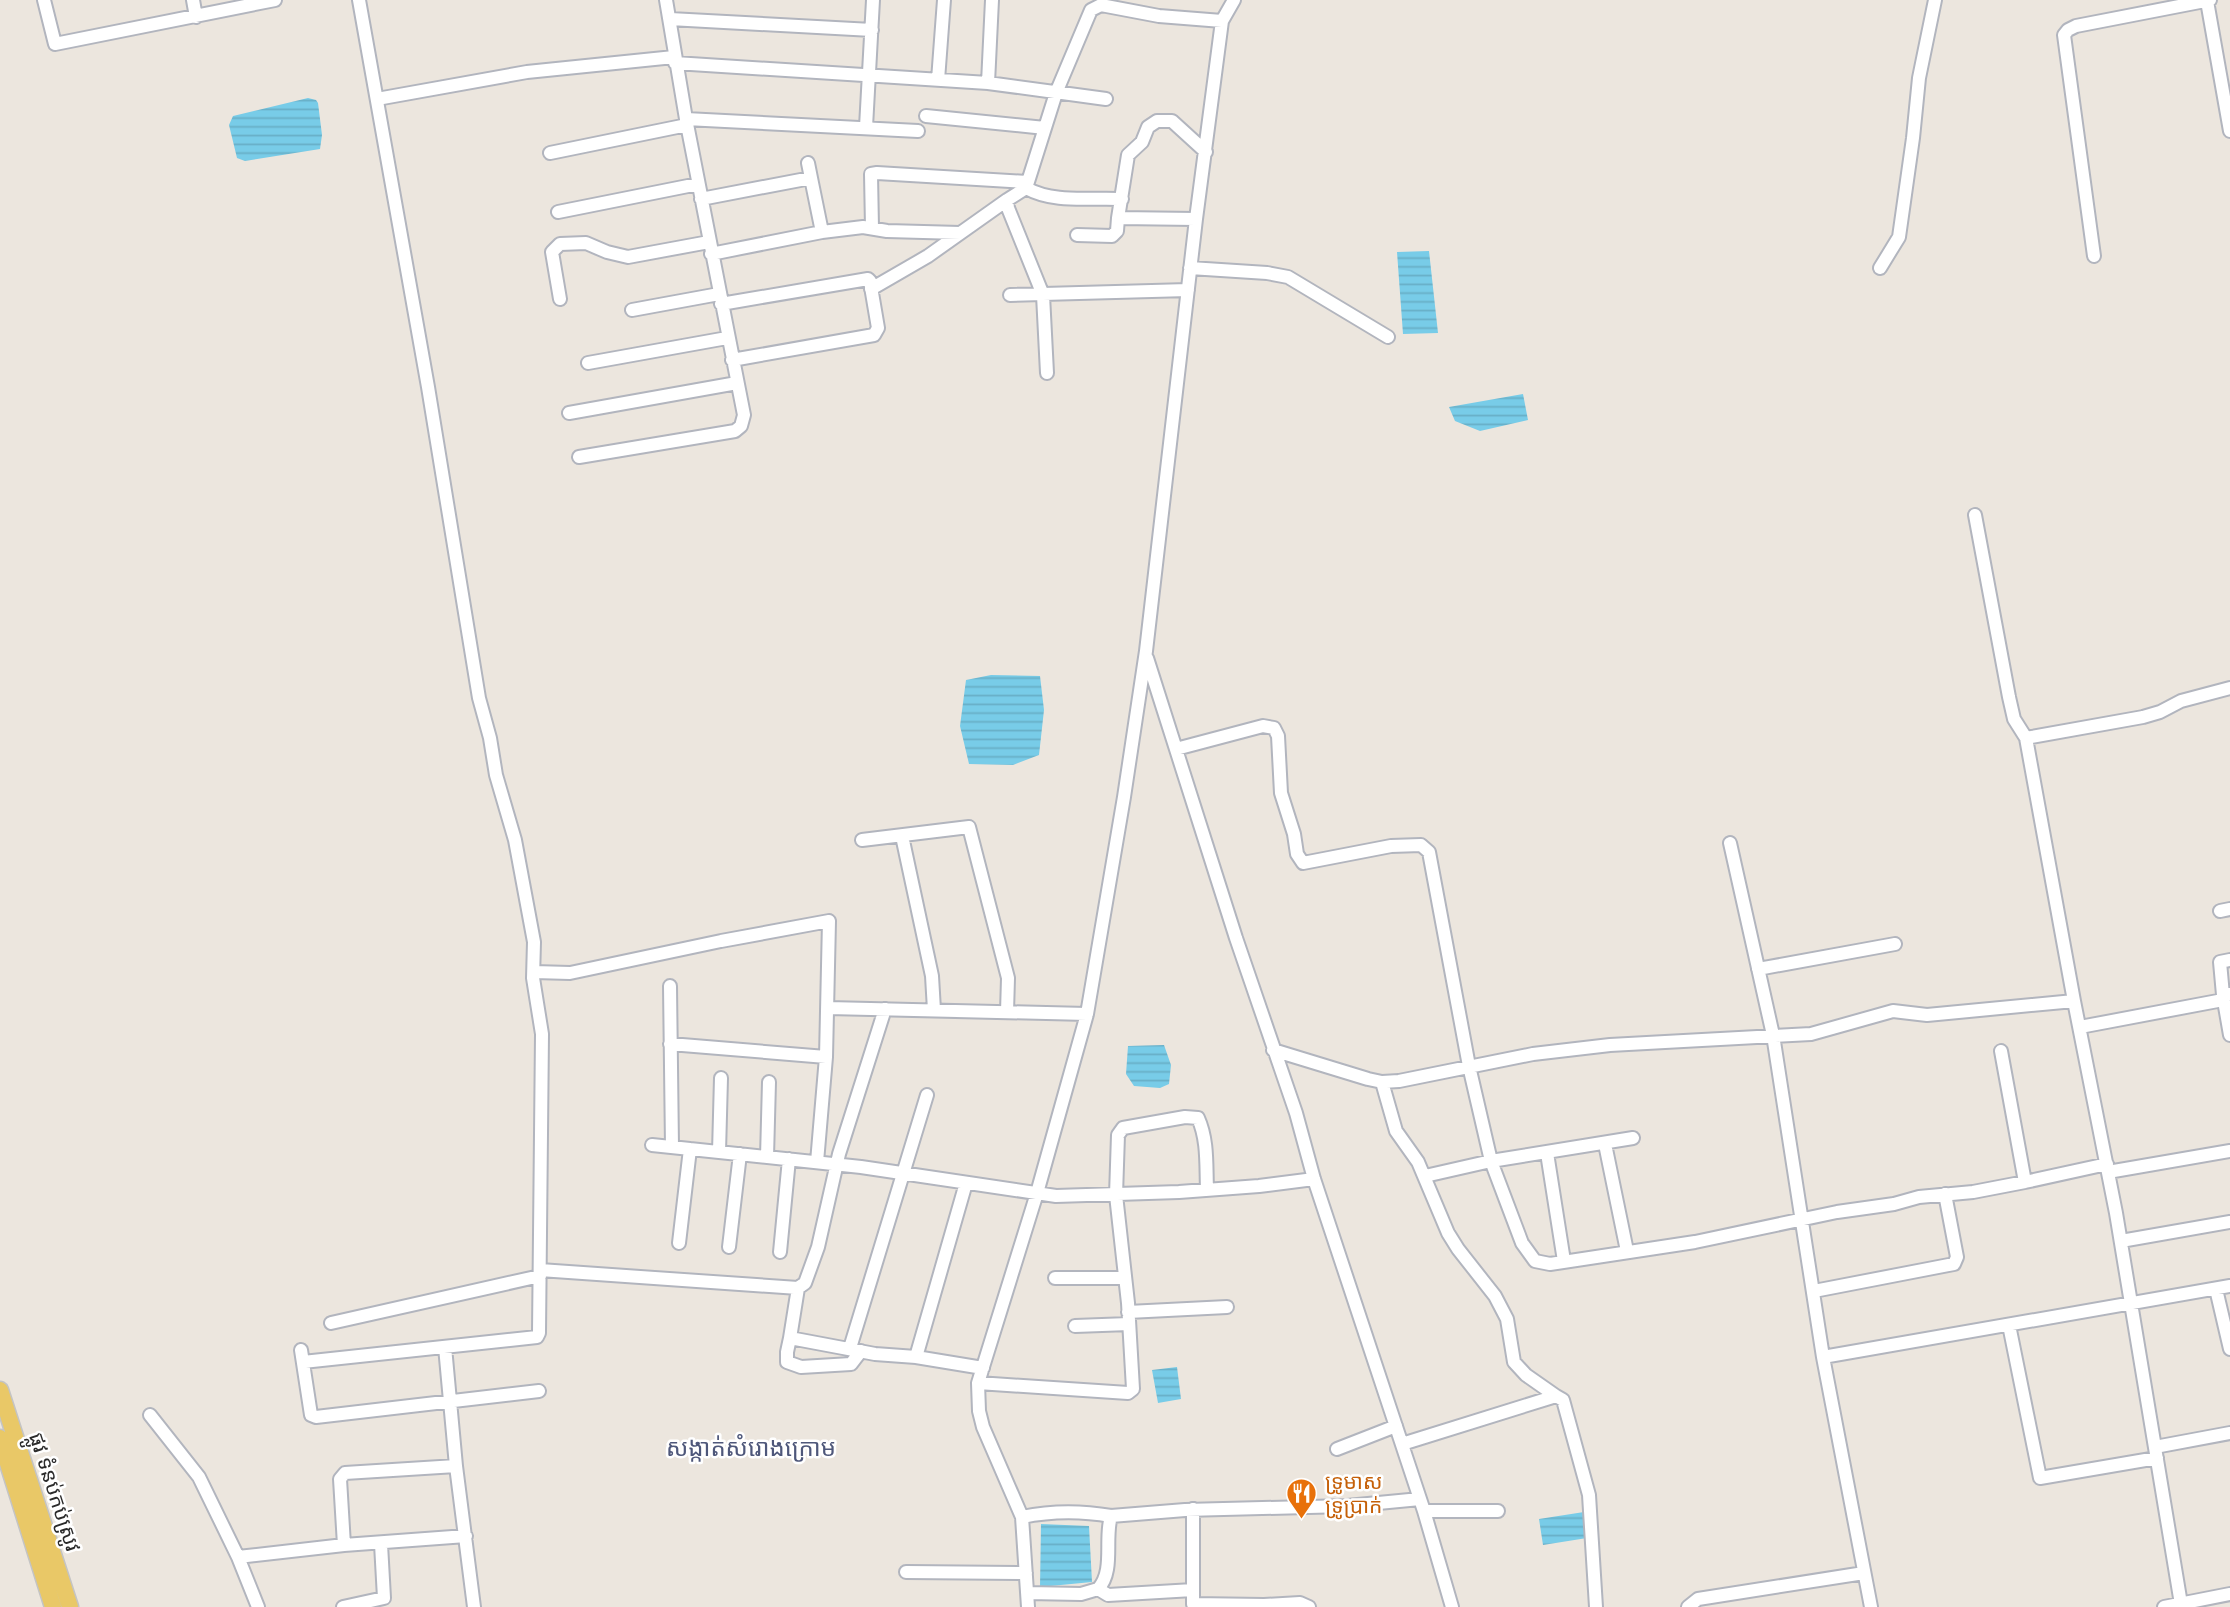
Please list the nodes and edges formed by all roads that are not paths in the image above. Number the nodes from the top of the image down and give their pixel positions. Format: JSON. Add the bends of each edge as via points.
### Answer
{"nodes":[{"id":1,"x":44,"y":0,"type":"edge"},
{"id":2,"x":193,"y":0,"type":"edge"},
{"id":3,"x":275,"y":0,"type":"edge"},
{"id":4,"x":359,"y":0,"type":"edge"},
{"id":5,"x":666,"y":0,"type":"edge"},
{"id":6,"x":873,"y":0,"type":"edge"},
{"id":7,"x":944,"y":0,"type":"edge"},
{"id":8,"x":992,"y":0,"type":"edge"},
{"id":9,"x":1234,"y":0,"type":"edge"},
{"id":10,"x":1936,"y":0,"type":"edge"},
{"id":11,"x":2209,"y":0,"type":"edge"},
{"id":12,"x":196,"y":16,"type":"junction"},
{"id":13,"x":670,"y":19,"type":"junction"},
{"id":14,"x":1222,"y":21,"type":"junction"},
{"id":15,"x":872,"y":30,"type":"junction"},
{"id":16,"x":675,"y":60,"type":"junction"},
{"id":17,"x":869,"y":75,"type":"junction"},
{"id":18,"x":938,"y":80,"type":"junction"},
{"id":19,"x":988,"y":83,"type":"junction"},
{"id":20,"x":1056,"y":93,"type":"junction"},
{"id":21,"x":377,"y":99,"type":"junction"},
{"id":22,"x":1107,"y":99,"type":"dead end"},
{"id":23,"x":926,"y":116,"type":"dead end"},
{"id":24,"x":686,"y":122,"type":"junction"},
{"id":25,"x":866,"y":127,"type":"junction"},
{"id":26,"x":1045,"y":128,"type":"junction"},
{"id":27,"x":918,"y":131,"type":"dead end"},
{"id":28,"x":2230,"y":131,"type":"edge"},
{"id":29,"x":1206,"y":152,"type":"junction"},
{"id":30,"x":550,"y":153,"type":"dead end"},
{"id":31,"x":808,"y":163,"type":"dead end"},
{"id":32,"x":811,"y":178,"type":"junction"},
{"id":33,"x":698,"y":184,"type":"junction"},
{"id":34,"x":1027,"y":185,"type":"junction"},
{"id":35,"x":701,"y":199,"type":"junction"},
{"id":36,"x":1122,"y":199,"type":"junction"},
{"id":37,"x":1007,"y":200,"type":"junction"},
{"id":38,"x":558,"y":212,"type":"dead end"},
{"id":39,"x":1118,"y":218,"type":"junction"},
{"id":40,"x":1196,"y":219,"type":"junction"},
{"id":41,"x":872,"y":228,"type":"junction"},
{"id":42,"x":822,"y":232,"type":"junction"},
{"id":43,"x":960,"y":233,"type":"junction"},
{"id":44,"x":1077,"y":235,"type":"dead end"},
{"id":45,"x":710,"y":248,"type":"junction"},
{"id":46,"x":2094,"y":256,"type":"dead end"},
{"id":47,"x":1191,"y":268,"type":"junction"},
{"id":48,"x":1880,"y":268,"type":"dead end"},
{"id":49,"x":871,"y":289,"type":"junction"},
{"id":50,"x":1188,"y":290,"type":"junction"},
{"id":51,"x":1010,"y":295,"type":"dead end"},
{"id":52,"x":1043,"y":295,"type":"junction"},
{"id":53,"x":560,"y":299,"type":"dead end"},
{"id":54,"x":720,"y":299,"type":"junction"},
{"id":55,"x":632,"y":310,"type":"dead end"},
{"id":56,"x":1388,"y":337,"type":"dead end"},
{"id":57,"x":727,"y":338,"type":"junction"},
{"id":58,"x":732,"y":360,"type":"junction"},
{"id":59,"x":588,"y":363,"type":"dead end"},
{"id":60,"x":1047,"y":373,"type":"dead end"},
{"id":61,"x":737,"y":383,"type":"junction"},
{"id":62,"x":569,"y":413,"type":"dead end"},
{"id":63,"x":579,"y":457,"type":"dead end"},
{"id":64,"x":1975,"y":515,"type":"dead end"},
{"id":65,"x":1146,"y":651,"type":"junction"},
{"id":66,"x":2230,"y":688,"type":"edge"},
{"id":67,"x":2026,"y":738,"type":"junction"},
{"id":68,"x":1176,"y":749,"type":"junction"},
{"id":69,"x":902,"y":836,"type":"junction"},
{"id":70,"x":862,"y":840,"type":"dead end"},
{"id":71,"x":1730,"y":843,"type":"dead end"},
{"id":72,"x":1895,"y":944,"type":"dead end"},
{"id":73,"x":2230,"y":960,"type":"edge"},
{"id":74,"x":1758,"y":969,"type":"junction"},
{"id":75,"x":534,"y":972,"type":"junction"},
{"id":76,"x":670,"y":986,"type":"dead end"},
{"id":77,"x":2226,"y":996,"type":"edge"},
{"id":78,"x":2074,"y":1002,"type":"junction"},
{"id":79,"x":828,"y":1008,"type":"junction"},
{"id":80,"x":885,"y":1009,"type":"junction"},
{"id":81,"x":934,"y":1010,"type":"junction"},
{"id":82,"x":1007,"y":1012,"type":"junction"},
{"id":83,"x":1087,"y":1014,"type":"junction"},
{"id":84,"x":2080,"y":1027,"type":"junction"},
{"id":85,"x":1773,"y":1035,"type":"junction"},
{"id":86,"x":2230,"y":1035,"type":"edge"},
{"id":87,"x":670,"y":1044,"type":"junction"},
{"id":88,"x":1273,"y":1049,"type":"junction"},
{"id":89,"x":2001,"y":1051,"type":"dead end"},
{"id":90,"x":826,"y":1057,"type":"junction"},
{"id":91,"x":1469,"y":1066,"type":"junction"},
{"id":92,"x":720,"y":1078,"type":"dead end"},
{"id":93,"x":769,"y":1082,"type":"dead end"},
{"id":94,"x":1382,"y":1082,"type":"junction"},
{"id":95,"x":927,"y":1095,"type":"dead end"},
{"id":96,"x":1633,"y":1138,"type":"dead end"},
{"id":97,"x":1605,"y":1144,"type":"junction"},
{"id":98,"x":652,"y":1145,"type":"dead end"},
{"id":99,"x":672,"y":1147,"type":"junction"},
{"id":100,"x":690,"y":1149,"type":"junction"},
{"id":101,"x":2230,"y":1151,"type":"edge"},
{"id":102,"x":719,"y":1152,"type":"junction"},
{"id":103,"x":1547,"y":1153,"type":"junction"},
{"id":104,"x":740,"y":1154,"type":"junction"},
{"id":105,"x":767,"y":1157,"type":"junction"},
{"id":106,"x":789,"y":1159,"type":"junction"},
{"id":107,"x":1491,"y":1161,"type":"junction"},
{"id":108,"x":817,"y":1162,"type":"junction"},
{"id":109,"x":837,"y":1164,"type":"junction"},
{"id":110,"x":2107,"y":1168,"type":"junction"},
{"id":111,"x":902,"y":1174,"type":"junction"},
{"id":112,"x":1425,"y":1176,"type":"junction"},
{"id":113,"x":1314,"y":1179,"type":"junction"},
{"id":114,"x":2025,"y":1182,"type":"junction"},
{"id":115,"x":966,"y":1183,"type":"junction"},
{"id":116,"x":1207,"y":1189,"type":"junction"},
{"id":117,"x":1037,"y":1193,"type":"junction"},
{"id":118,"x":1945,"y":1194,"type":"junction"},
{"id":119,"x":1115,"y":1195,"type":"junction"},
{"id":120,"x":1802,"y":1220,"type":"junction"},
{"id":121,"x":2230,"y":1222,"type":"edge"},
{"id":122,"x":2121,"y":1241,"type":"junction"},
{"id":123,"x":679,"y":1243,"type":"dead end"},
{"id":124,"x":729,"y":1247,"type":"dead end"},
{"id":125,"x":1627,"y":1251,"type":"junction"},
{"id":126,"x":780,"y":1252,"type":"dead end"},
{"id":127,"x":1564,"y":1261,"type":"junction"},
{"id":128,"x":540,"y":1273,"type":"junction"},
{"id":129,"x":1055,"y":1278,"type":"dead end"},
{"id":130,"x":1125,"y":1278,"type":"junction"},
{"id":131,"x":2230,"y":1286,"type":"edge"},
{"id":132,"x":798,"y":1288,"type":"junction"},
{"id":133,"x":2216,"y":1289,"type":"junction"},
{"id":134,"x":1814,"y":1291,"type":"junction"},
{"id":135,"x":2132,"y":1304,"type":"junction"},
{"id":136,"x":1227,"y":1307,"type":"dead end"},
{"id":137,"x":1128,"y":1318,"type":"junction"},
{"id":138,"x":331,"y":1323,"type":"dead end"},
{"id":139,"x":2009,"y":1325,"type":"junction"},
{"id":140,"x":1074,"y":1326,"type":"dead end"},
{"id":141,"x":790,"y":1338,"type":"junction"},
{"id":142,"x":444,"y":1347,"type":"junction"},
{"id":143,"x":2230,"y":1349,"type":"edge"},
{"id":144,"x":855,"y":1350,"type":"junction"},
{"id":145,"x":916,"y":1357,"type":"junction"},
{"id":146,"x":1823,"y":1357,"type":"junction"},
{"id":147,"x":983,"y":1368,"type":"junction"},
{"id":148,"x":978,"y":1383,"type":"junction"},
{"id":149,"x":0,"y":1390,"type":"edge"},
{"id":150,"x":539,"y":1391,"type":"dead end"},
{"id":151,"x":1556,"y":1396,"type":"junction"},
{"id":152,"x":451,"y":1401,"type":"junction"},
{"id":153,"x":150,"y":1415,"type":"dead end"},
{"id":154,"x":1396,"y":1426,"type":"junction"},
{"id":155,"x":2230,"y":1433,"type":"edge"},
{"id":156,"x":0,"y":1438,"type":"edge"},
{"id":157,"x":1402,"y":1444,"type":"junction"},
{"id":158,"x":1337,"y":1449,"type":"dead end"},
{"id":159,"x":2156,"y":1452,"type":"junction"},
{"id":160,"x":456,"y":1466,"type":"junction"},
{"id":161,"x":1422,"y":1505,"type":"junction"},
{"id":162,"x":1193,"y":1509,"type":"junction"},
{"id":163,"x":1498,"y":1511,"type":"dead end"},
{"id":164,"x":1111,"y":1516,"type":"junction"},
{"id":165,"x":1022,"y":1517,"type":"junction"},
{"id":166,"x":466,"y":1536,"type":"junction"},
{"id":167,"x":381,"y":1544,"type":"junction"},
{"id":168,"x":344,"y":1545,"type":"junction"},
{"id":169,"x":238,"y":1557,"type":"junction"},
{"id":170,"x":906,"y":1573,"type":"dead end"},
{"id":171,"x":1026,"y":1573,"type":"junction"},
{"id":172,"x":1864,"y":1573,"type":"junction"},
{"id":173,"x":1098,"y":1589,"type":"junction"},
{"id":174,"x":1193,"y":1590,"type":"junction"},
{"id":175,"x":1028,"y":1593,"type":"junction"},
{"id":176,"x":2230,"y":1594,"type":"edge"},
{"id":177,"x":2181,"y":1604,"type":"junction"},
{"id":178,"x":1193,"y":1606,"type":"edge"},
{"id":179,"x":1264,"y":1606,"type":"edge"},
{"id":180,"x":53,"y":1607,"type":"edge"},
{"id":181,"x":70,"y":1607,"type":"edge"},
{"id":182,"x":258,"y":1607,"type":"edge"},
{"id":183,"x":343,"y":1607,"type":"edge"},
{"id":184,"x":474,"y":1607,"type":"edge"},
{"id":185,"x":1028,"y":1607,"type":"edge"},
{"id":186,"x":1309,"y":1607,"type":"edge"},
{"id":187,"x":1452,"y":1607,"type":"edge"},
{"id":188,"x":1596,"y":1607,"type":"edge"},
{"id":189,"x":1688,"y":1607,"type":"edge"},
{"id":190,"x":1871,"y":1607,"type":"edge"},
{"id":191,"x":2164,"y":1607,"type":"edge"}],
"edges":[{"from":1,"to":12,"type":"street","via":[[55,44]]},
{"from":2,"to":12,"type":"street"},
{"from":3,"to":12,"type":"street"},
{"from":4,"to":21,"type":"street"},
{"from":5,"to":13,"type":"street"},
{"from":6,"to":15,"type":"street"},
{"from":7,"to":18,"type":"street"},
{"from":8,"to":19,"type":"street"},
{"from":9,"to":14,"type":"street"},
{"from":10,"to":48,"type":"street","via":[[1919,79],[1899,237]]},
{"from":11,"to":28,"type":"street"},
{"from":11,"to":46,"type":"street","via":[[2076,26],[2064,35]]},
{"from":13,"to":15,"type":"street"},
{"from":13,"to":16,"type":"street"},
{"from":14,"to":20,"type":"street","via":[[1095,6]]},
{"from":14,"to":29,"type":"street"},
{"from":15,"to":17,"type":"street"},
{"from":16,"to":17,"type":"street"},
{"from":16,"to":21,"type":"street","via":[[527,72]]},
{"from":16,"to":24,"type":"street"},
{"from":17,"to":18,"type":"street"},
{"from":17,"to":25,"type":"street"},
{"from":18,"to":19,"type":"street"},
{"from":19,"to":20,"type":"street"},
{"from":20,"to":22,"type":"street"},
{"from":20,"to":26,"type":"street"},
{"from":21,"to":75,"type":"street","via":[[478,698],[514,840],[534,942]]},
{"from":23,"to":26,"type":"street"},
{"from":24,"to":25,"type":"street"},
{"from":24,"to":30,"type":"street"},
{"from":24,"to":33,"type":"street"},
{"from":25,"to":27,"type":"street"},
{"from":26,"to":34,"type":"street"},
{"from":29,"to":36,"type":"street","via":[[1172,121],[1157,121],[1128,155]]},
{"from":29,"to":40,"type":"street"},
{"from":31,"to":32,"type":"street"},
{"from":32,"to":35,"type":"street"},
{"from":32,"to":42,"type":"street"},
{"from":33,"to":35,"type":"street"},
{"from":33,"to":38,"type":"street"},
{"from":34,"to":36,"type":"street","via":[[1038,195],[1055,198]]},
{"from":34,"to":37,"type":"street"},
{"from":34,"to":41,"type":"street","via":[[871,174]]},
{"from":35,"to":45,"type":"street"},
{"from":36,"to":39,"type":"street"},
{"from":37,"to":43,"type":"street"},
{"from":37,"to":52,"type":"street"},
{"from":39,"to":40,"type":"street"},
{"from":39,"to":44,"type":"street","via":[[1112,236]]},
{"from":40,"to":47,"type":"street"},
{"from":41,"to":42,"type":"street"},
{"from":41,"to":43,"type":"street"},
{"from":42,"to":45,"type":"street"},
{"from":43,"to":49,"type":"street"},
{"from":45,"to":53,"type":"street","via":[[628,257],[586,243],[560,244],[552,252]]},
{"from":45,"to":54,"type":"street"},
{"from":47,"to":50,"type":"street"},
{"from":47,"to":56,"type":"street","via":[[1288,276]]},
{"from":49,"to":54,"type":"street","via":[[868,279]]},
{"from":49,"to":58,"type":"street","via":[[878,328],[874,335]]},
{"from":50,"to":52,"type":"street"},
{"from":50,"to":65,"type":"street"},
{"from":51,"to":52,"type":"street"},
{"from":52,"to":60,"type":"street"},
{"from":54,"to":55,"type":"street"},
{"from":54,"to":57,"type":"street"},
{"from":57,"to":58,"type":"street"},
{"from":57,"to":59,"type":"street"},
{"from":58,"to":61,"type":"street"},
{"from":61,"to":62,"type":"street"},
{"from":61,"to":63,"type":"street","via":[[744,415],[735,431]]},
{"from":64,"to":67,"type":"street","via":[[2014,719]]},
{"from":65,"to":68,"type":"street"},
{"from":65,"to":83,"type":"street"},
{"from":66,"to":67,"type":"street","via":[[2143,717]]},
{"from":67,"to":78,"type":"street"},
{"from":68,"to":88,"type":"street"},
{"from":68,"to":91,"type":"street","via":[[1263,726],[1273,728],[1278,736],[1281,793],[1303,863],[1391,846],[1421,845],[1429,852]]},
{"from":69,"to":70,"type":"street"},
{"from":69,"to":81,"type":"street","via":[[932,976]]},
{"from":69,"to":82,"type":"street","via":[[969,827],[1009,978]]},
{"from":71,"to":74,"type":"street"},
{"from":72,"to":74,"type":"street"},
{"from":73,"to":77,"type":"street","via":[[2220,963]]},
{"from":74,"to":85,"type":"street"},
{"from":75,"to":79,"type":"street","via":[[569,973],[829,921]]},
{"from":75,"to":128,"type":"street","via":[[542,1034]]},
{"from":76,"to":87,"type":"street"},
{"from":77,"to":84,"type":"street"},
{"from":77,"to":86,"type":"street"},
{"from":78,"to":84,"type":"street"},
{"from":78,"to":85,"type":"street","via":[[1927,1015],[1893,1011],[1819,1032]]},
{"from":79,"to":80,"type":"street"},
{"from":79,"to":90,"type":"street"},
{"from":80,"to":81,"type":"street"},
{"from":80,"to":109,"type":"street"},
{"from":81,"to":82,"type":"street"},
{"from":82,"to":83,"type":"street"},
{"from":83,"to":117,"type":"street"},
{"from":84,"to":110,"type":"street"},
{"from":85,"to":91,"type":"street","via":[[1610,1045]]},
{"from":85,"to":120,"type":"street"},
{"from":87,"to":90,"type":"street"},
{"from":87,"to":99,"type":"street"},
{"from":88,"to":94,"type":"street"},
{"from":88,"to":113,"type":"street"},
{"from":89,"to":114,"type":"street"},
{"from":90,"to":108,"type":"street"},
{"from":91,"to":94,"type":"street"},
{"from":91,"to":107,"type":"street"},
{"from":92,"to":102,"type":"street"},
{"from":93,"to":105,"type":"street"},
{"from":94,"to":112,"type":"street","via":[[1396,1131]]},
{"from":95,"to":111,"type":"street"},
{"from":96,"to":97,"type":"street"},
{"from":97,"to":103,"type":"street"},
{"from":97,"to":125,"type":"street"},
{"from":98,"to":99,"type":"street"},
{"from":99,"to":100,"type":"street"},
{"from":100,"to":102,"type":"street"},
{"from":100,"to":123,"type":"street"},
{"from":101,"to":110,"type":"street"},
{"from":102,"to":104,"type":"street"},
{"from":103,"to":107,"type":"street"},
{"from":103,"to":127,"type":"street"},
{"from":104,"to":105,"type":"street"},
{"from":104,"to":124,"type":"street"},
{"from":105,"to":106,"type":"street"},
{"from":106,"to":108,"type":"street"},
{"from":106,"to":126,"type":"street"},
{"from":107,"to":112,"type":"street"},
{"from":107,"to":127,"type":"street","via":[[1531,1257],[1543,1264]]},
{"from":108,"to":109,"type":"street"},
{"from":109,"to":111,"type":"street"},
{"from":109,"to":132,"type":"street","via":[[818,1247],[805,1283]]},
{"from":110,"to":114,"type":"street"},
{"from":110,"to":122,"type":"street"},
{"from":111,"to":115,"type":"street"},
{"from":111,"to":144,"type":"street"},
{"from":112,"to":151,"type":"street","via":[[1453,1241],[1507,1319],[1514,1362]]},
{"from":113,"to":116,"type":"street"},
{"from":113,"to":154,"type":"street"},
{"from":114,"to":118,"type":"street"},
{"from":115,"to":117,"type":"street"},
{"from":115,"to":145,"type":"street"},
{"from":116,"to":119,"type":"street"},
{"from":116,"to":119,"type":"street","via":[[1202,1128],[1198,1118],[1185,1118],[1123,1128],[1116,1147]]},
{"from":117,"to":119,"type":"street"},
{"from":117,"to":147,"type":"street"},
{"from":118,"to":120,"type":"street"},
{"from":118,"to":134,"type":"street","via":[[1957,1257],[1954,1264]]},
{"from":119,"to":130,"type":"street"},
{"from":120,"to":125,"type":"street"},
{"from":120,"to":134,"type":"street"},
{"from":121,"to":122,"type":"street"},
{"from":122,"to":135,"type":"street"},
{"from":125,"to":127,"type":"street"},
{"from":128,"to":132,"type":"street"},
{"from":128,"to":138,"type":"street"},
{"from":128,"to":142,"type":"street","via":[[539,1335]]},
{"from":129,"to":130,"type":"street"},
{"from":130,"to":137,"type":"street"},
{"from":131,"to":133,"type":"street"},
{"from":132,"to":141,"type":"street"},
{"from":133,"to":135,"type":"street"},
{"from":133,"to":143,"type":"street"},
{"from":134,"to":146,"type":"street"},
{"from":135,"to":139,"type":"street"},
{"from":135,"to":159,"type":"street"},
{"from":136,"to":137,"type":"street"},
{"from":137,"to":140,"type":"street"},
{"from":137,"to":148,"type":"street","via":[[1133,1388],[1128,1393]]},
{"from":139,"to":146,"type":"street"},
{"from":139,"to":159,"type":"street","via":[[2040,1478]]},
{"from":141,"to":144,"type":"street"},
{"from":141,"to":144,"type":"street","via":[[787,1362],[801,1367],[851,1364]]},
{"from":142,"to":152,"type":"street"},
{"from":142,"to":152,"type":"street","via":[[302,1356],[311,1415],[316,1417]]},
{"from":144,"to":145,"type":"street"},
{"from":145,"to":147,"type":"street"},
{"from":146,"to":172,"type":"street"},
{"from":147,"to":148,"type":"street"},
{"from":148,"to":165,"type":"street","via":[[983,1427]]},
{"from":149,"to":181,"type":"main road","name":"ផ្លូវ ទំនប់កប់ស្រូវ"},
{"from":150,"to":152,"type":"street"},
{"from":151,"to":157,"type":"street"},
{"from":151,"to":188,"type":"street","via":[[1563,1400],[1589,1495]]},
{"from":152,"to":160,"type":"street"},
{"from":153,"to":169,"type":"street","via":[[199,1477]]},
{"from":154,"to":157,"type":"street"},
{"from":154,"to":158,"type":"street"},
{"from":155,"to":159,"type":"street"},
{"from":156,"to":180,"type":"main road","name":"ផ្លូវ ទំនប់កប់ស្រូវ"},
{"from":157,"to":161,"type":"street"},
{"from":159,"to":177,"type":"street"},
{"from":160,"to":166,"type":"street"},
{"from":160,"to":168,"type":"street","via":[[345,1473],[340,1479]]},
{"from":161,"to":162,"type":"street"},
{"from":161,"to":163,"type":"street"},
{"from":161,"to":187,"type":"street"},
{"from":162,"to":164,"type":"street"},
{"from":162,"to":174,"type":"street"},
{"from":164,"to":165,"type":"street"},
{"from":164,"to":173,"type":"street","via":[[1107,1576]]},
{"from":165,"to":171,"type":"street"},
{"from":166,"to":167,"type":"street"},
{"from":166,"to":184,"type":"street"},
{"from":167,"to":168,"type":"street"},
{"from":167,"to":183,"type":"street","via":[[384,1598]]},
{"from":168,"to":169,"type":"street"},
{"from":169,"to":182,"type":"street"},
{"from":170,"to":171,"type":"street"},
{"from":171,"to":175,"type":"street"},
{"from":172,"to":189,"type":"street","via":[[1698,1599]]},
{"from":172,"to":190,"type":"street"},
{"from":173,"to":174,"type":"street","via":[[1108,1595]]},
{"from":173,"to":175,"type":"street","via":[[1081,1594]]},
{"from":174,"to":178,"type":"street"},
{"from":175,"to":185,"type":"street"},
{"from":176,"to":177,"type":"street"},
{"from":177,"to":191,"type":"street"},
{"from":178,"to":179,"type":"street"},
{"from":179,"to":186,"type":"street","via":[[1300,1603]]}]}
